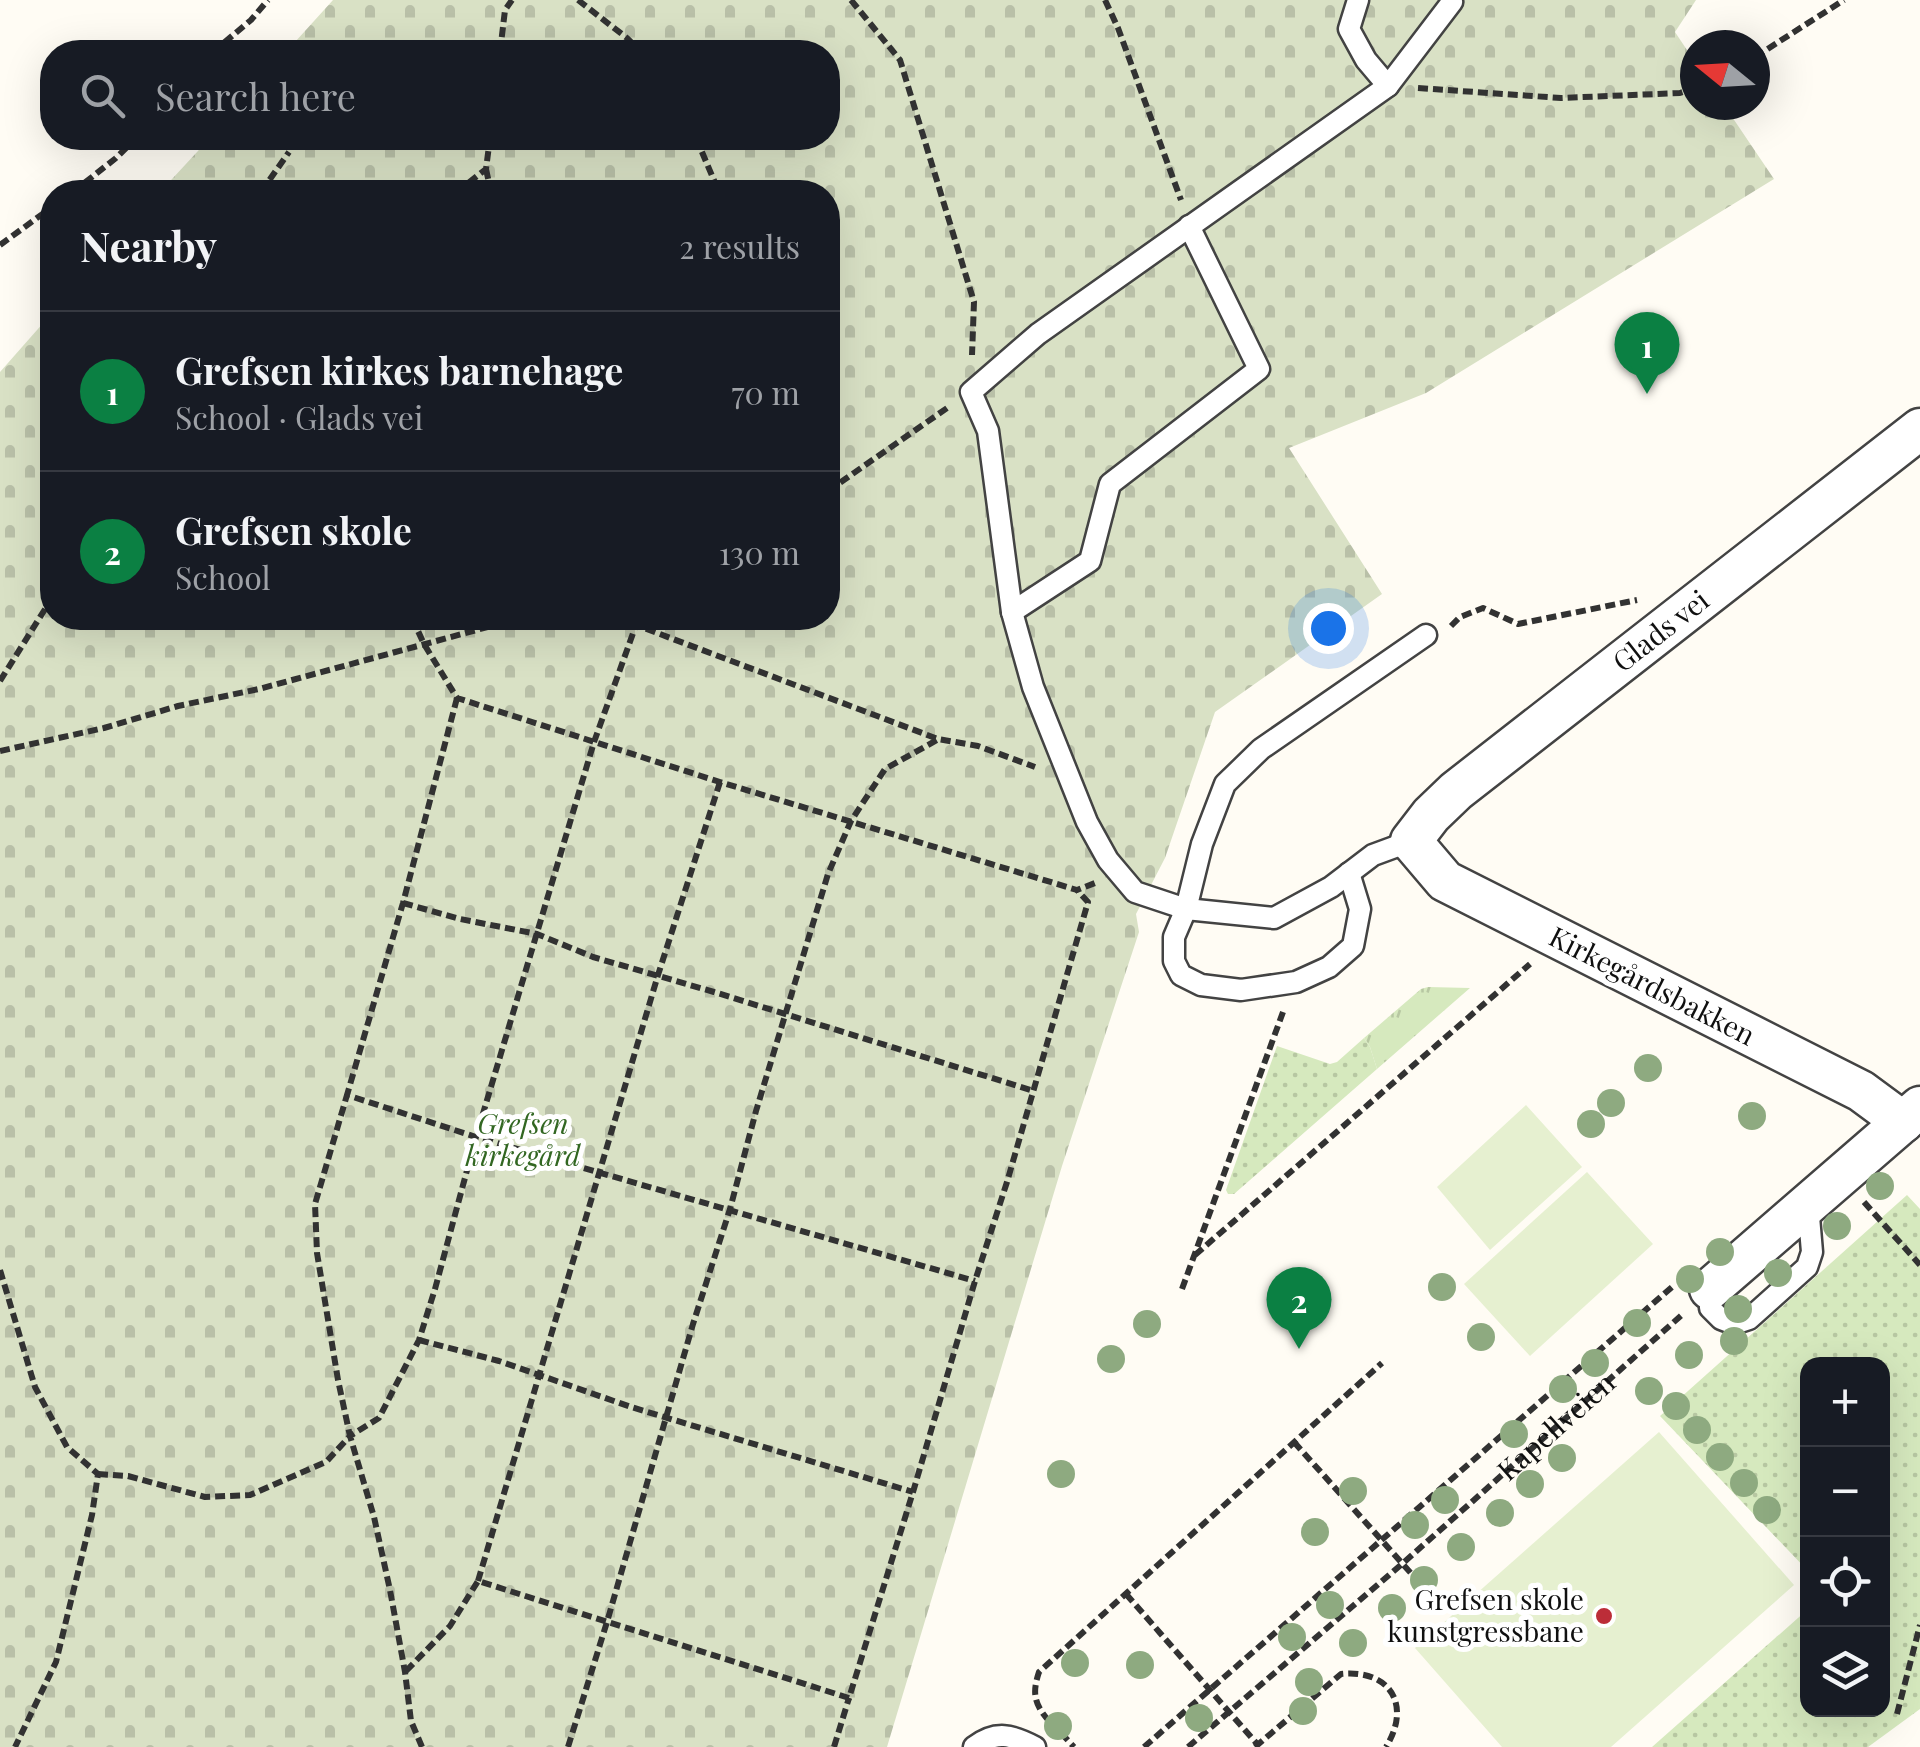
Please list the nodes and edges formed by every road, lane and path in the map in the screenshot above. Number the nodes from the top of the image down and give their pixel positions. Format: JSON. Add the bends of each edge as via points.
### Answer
{"nodes":[{"id":1,"x":268,"y":0,"type":"edge"},
{"id":2,"x":512,"y":0,"type":"edge"},
{"id":3,"x":578,"y":0,"type":"edge"},
{"id":4,"x":851,"y":0,"type":"edge"},
{"id":5,"x":1105,"y":0,"type":"edge"},
{"id":6,"x":1358,"y":0,"type":"edge"},
{"id":7,"x":1450,"y":0,"type":"edge"},
{"id":8,"x":1844,"y":0,"type":"edge"},
{"id":9,"x":227,"y":40,"type":"edge"},
{"id":10,"x":501,"y":40,"type":"edge"},
{"id":11,"x":628,"y":40,"type":"edge"},
{"id":12,"x":1770,"y":48,"type":"edge"},
{"id":13,"x":1388,"y":86,"type":"junction"},
{"id":14,"x":1680,"y":93,"type":"edge"},
{"id":15,"x":123,"y":150,"type":"edge"},
{"id":16,"x":488,"y":150,"type":"edge"},
{"id":17,"x":701,"y":150,"type":"edge"},
{"id":18,"x":289,"y":152,"type":"dead end"},
{"id":19,"x":486,"y":169,"type":"junction"},
{"id":20,"x":88,"y":180,"type":"edge"},
{"id":21,"x":270,"y":180,"type":"edge"},
{"id":22,"x":472,"y":180,"type":"edge"},
{"id":23,"x":488,"y":180,"type":"edge"},
{"id":24,"x":713,"y":180,"type":"edge"},
{"id":25,"x":40,"y":216,"type":"edge"},
{"id":26,"x":1189,"y":226,"type":"junction"},
{"id":27,"x":0,"y":245,"type":"edge"},
{"id":28,"x":971,"y":392,"type":"junction"},
{"id":29,"x":1920,"y":428,"type":"edge"},
{"id":30,"x":840,"y":483,"type":"edge"},
{"id":31,"x":1012,"y":612,"type":"junction"},
{"id":32,"x":40,"y":617,"type":"edge"},
{"id":33,"x":1676,"y":622,"type":"junction"},
{"id":34,"x":418,"y":630,"type":"edge"},
{"id":35,"x":476,"y":630,"type":"edge"},
{"id":36,"x":634,"y":630,"type":"edge"},
{"id":37,"x":649,"y":630,"type":"edge"},
{"id":38,"x":1426,"y":635,"type":"joint"},
{"id":39,"x":424,"y":644,"type":"junction"},
{"id":40,"x":0,"y":681,"type":"edge"},
{"id":41,"x":458,"y":698,"type":"junction"},
{"id":42,"x":938,"y":739,"type":"junction"},
{"id":43,"x":594,"y":742,"type":"junction"},
{"id":44,"x":0,"y":751,"type":"edge"},
{"id":45,"x":1027,"y":765,"type":"dead end"},
{"id":46,"x":720,"y":782,"type":"junction"},
{"id":47,"x":850,"y":821,"type":"junction"},
{"id":48,"x":1411,"y":841,"type":"junction"},
{"id":49,"x":1118,"y":872,"type":"junction"},
{"id":50,"x":1349,"y":873,"type":"junction"},
{"id":51,"x":1077,"y":890,"type":"junction"},
{"id":52,"x":403,"y":903,"type":"junction"},
{"id":53,"x":1186,"y":909,"type":"junction"},
{"id":54,"x":537,"y":934,"type":"junction"},
{"id":55,"x":1541,"y":954,"type":"dead end"},
{"id":56,"x":658,"y":975,"type":"junction"},
{"id":57,"x":1286,"y":1001,"type":"dead end"},
{"id":58,"x":786,"y":1016,"type":"junction"},
{"id":59,"x":1034,"y":1091,"type":"junction"},
{"id":60,"x":348,"y":1095,"type":"junction"},
{"id":61,"x":1911,"y":1114,"type":"edge"},
{"id":62,"x":476,"y":1137,"type":"junction"},
{"id":63,"x":599,"y":1174,"type":"junction"},
{"id":64,"x":1857,"y":1193,"type":"dead end"},
{"id":65,"x":730,"y":1209,"type":"junction"},
{"id":66,"x":1194,"y":1254,"type":"junction"},
{"id":67,"x":1920,"y":1264,"type":"edge"},
{"id":68,"x":0,"y":1270,"type":"edge"},
{"id":69,"x":975,"y":1282,"type":"junction"},
{"id":70,"x":1695,"y":1285,"type":"junction"},
{"id":71,"x":1182,"y":1289,"type":"dead end"},
{"id":72,"x":418,"y":1340,"type":"junction"},
{"id":73,"x":1382,"y":1363,"type":"dead end"},
{"id":74,"x":540,"y":1377,"type":"junction"},
{"id":75,"x":667,"y":1418,"type":"junction"},
{"id":76,"x":350,"y":1436,"type":"junction"},
{"id":77,"x":1294,"y":1442,"type":"junction"},
{"id":78,"x":98,"y":1474,"type":"junction"},
{"id":79,"x":913,"y":1492,"type":"junction"},
{"id":80,"x":1381,"y":1541,"type":"junction"},
{"id":81,"x":1402,"y":1564,"type":"junction"},
{"id":82,"x":478,"y":1581,"type":"junction"},
{"id":83,"x":1126,"y":1594,"type":"junction"},
{"id":84,"x":1442,"y":1608,"type":"dead end"},
{"id":85,"x":608,"y":1622,"type":"junction"},
{"id":86,"x":1920,"y":1625,"type":"edge"},
{"id":87,"x":405,"y":1672,"type":"junction"},
{"id":88,"x":1210,"y":1690,"type":"junction"},
{"id":89,"x":849,"y":1698,"type":"junction"},
{"id":90,"x":1230,"y":1712,"type":"junction"},
{"id":91,"x":1897,"y":1714,"type":"dead end"},
{"id":92,"x":1256,"y":1746,"type":"edge"},
{"id":93,"x":15,"y":1747,"type":"edge"},
{"id":94,"x":422,"y":1747,"type":"edge"},
{"id":95,"x":568,"y":1747,"type":"edge"},
{"id":96,"x":834,"y":1747,"type":"edge"},
{"id":97,"x":974,"y":1747,"type":"edge"},
{"id":98,"x":1035,"y":1747,"type":"edge"},
{"id":99,"x":1074,"y":1747,"type":"edge"},
{"id":100,"x":1144,"y":1747,"type":"edge"},
{"id":101,"x":1188,"y":1747,"type":"edge"},
{"id":102,"x":1386,"y":1747,"type":"edge"}],
"edges":[{"from":1,"to":9,"type":"path"},
{"from":2,"to":10,"type":"path"},
{"from":3,"to":11,"type":"path"},
{"from":4,"to":28,"type":"path","via":[[900,60],[957,246],[974,302]]},
{"from":5,"to":26,"type":"path"},
{"from":6,"to":13,"type":"lane","via":[[1349,29]]},
{"from":7,"to":13,"type":"lane"},
{"from":8,"to":12,"type":"path"},
{"from":13,"to":14,"type":"path","via":[[1561,98]]},
{"from":13,"to":26,"type":"lane"},
{"from":15,"to":20,"type":"path"},
{"from":16,"to":19,"type":"path"},
{"from":17,"to":24,"type":"path"},
{"from":18,"to":21,"type":"path"},
{"from":19,"to":22,"type":"path"},
{"from":19,"to":23,"type":"path"},
{"from":25,"to":27,"type":"path"},
{"from":26,"to":28,"type":"lane","via":[[1038,334]]},
{"from":26,"to":31,"type":"lane","via":[[1258,369],[1110,484],[1090,561]]},
{"from":28,"to":30,"type":"path"},
{"from":28,"to":31,"type":"lane","via":[[988,431]]},
{"from":29,"to":33,"type":"street","name":"Glads vei"},
{"from":31,"to":49,"type":"lane","via":[[1033,687],[1087,822]]},
{"from":32,"to":40,"type":"path"},
{"from":33,"to":38,"type":"path","via":[[1660,605],[1641,600],[1518,624],[1484,608]]},
{"from":33,"to":48,"type":"street","name":"Glads vei","via":[[1456,791]]},
{"from":34,"to":39,"type":"path"},
{"from":35,"to":39,"type":"path"},
{"from":36,"to":43,"type":"path"},
{"from":37,"to":42,"type":"path"},
{"from":38,"to":53,"type":"lane","via":[[1261,749],[1225,784]]},
{"from":39,"to":41,"type":"path"},
{"from":39,"to":44,"type":"path"},
{"from":41,"to":43,"type":"path"},
{"from":41,"to":52,"type":"path"},
{"from":42,"to":45,"type":"path"},
{"from":42,"to":47,"type":"path","via":[[885,769]]},
{"from":43,"to":46,"type":"path"},
{"from":43,"to":54,"type":"path"},
{"from":46,"to":47,"type":"path"},
{"from":46,"to":56,"type":"path"},
{"from":47,"to":51,"type":"path"},
{"from":47,"to":58,"type":"path"},
{"from":48,"to":50,"type":"lane"},
{"from":48,"to":61,"type":"street","name":"Kirkegårdsbakken","via":[[1445,881]]},
{"from":49,"to":51,"type":"path"},
{"from":49,"to":53,"type":"lane","via":[[1135,892]]},
{"from":50,"to":53,"type":"lane","via":[[1274,918]]},
{"from":50,"to":53,"type":"lane","via":[[1360,909],[1354,946],[1296,982],[1241,990],[1181,975],[1174,937]]},
{"from":51,"to":59,"type":"path","via":[[1088,902]]},
{"from":52,"to":54,"type":"path"},
{"from":52,"to":60,"type":"path"},
{"from":54,"to":56,"type":"path"},
{"from":54,"to":62,"type":"path"},
{"from":55,"to":66,"type":"path"},
{"from":56,"to":58,"type":"path"},
{"from":56,"to":63,"type":"path"},
{"from":57,"to":66,"type":"path"},
{"from":58,"to":59,"type":"path"},
{"from":58,"to":65,"type":"path"},
{"from":59,"to":69,"type":"path"},
{"from":60,"to":62,"type":"path"},
{"from":60,"to":76,"type":"path","via":[[314,1204]]},
{"from":61,"to":70,"type":"street","via":[[1808,1203]]},
{"from":62,"to":63,"type":"path"},
{"from":62,"to":72,"type":"path"},
{"from":63,"to":65,"type":"path"},
{"from":63,"to":74,"type":"path"},
{"from":64,"to":67,"type":"path"},
{"from":65,"to":69,"type":"path"},
{"from":65,"to":75,"type":"path"},
{"from":66,"to":71,"type":"path"},
{"from":68,"to":78,"type":"path","via":[[35,1387],[67,1447]]},
{"from":69,"to":79,"type":"path"},
{"from":70,"to":80,"type":"path"},
{"from":70,"to":81,"type":"path","name":"Kapellveien"},
{"from":72,"to":74,"type":"path"},
{"from":72,"to":76,"type":"path","via":[[379,1418]]},
{"from":73,"to":77,"type":"path"},
{"from":74,"to":75,"type":"path"},
{"from":74,"to":82,"type":"path"},
{"from":75,"to":79,"type":"path"},
{"from":75,"to":85,"type":"path"},
{"from":76,"to":78,"type":"path","via":[[326,1462],[250,1494],[205,1498]]},
{"from":76,"to":87,"type":"path"},
{"from":77,"to":80,"type":"path"},
{"from":77,"to":83,"type":"path"},
{"from":78,"to":93,"type":"path","via":[[56,1662]]},
{"from":79,"to":89,"type":"path"},
{"from":80,"to":81,"type":"path"},
{"from":80,"to":88,"type":"path"},
{"from":81,"to":84,"type":"path"},
{"from":81,"to":90,"type":"path","name":"Kapellveien"},
{"from":82,"to":85,"type":"path"},
{"from":82,"to":87,"type":"path","via":[[450,1626]]},
{"from":83,"to":88,"type":"path"},
{"from":83,"to":99,"type":"path","via":[[1039,1672],[1035,1700]]},
{"from":85,"to":89,"type":"path"},
{"from":85,"to":95,"type":"path"},
{"from":86,"to":91,"type":"path"},
{"from":87,"to":94,"type":"path","via":[[411,1722]]},
{"from":88,"to":90,"type":"path"},
{"from":88,"to":100,"type":"path"},
{"from":89,"to":96,"type":"path"},
{"from":90,"to":92,"type":"path"},
{"from":90,"to":101,"type":"path","name":"Kapellveien"},
{"from":92,"to":102,"type":"path","via":[[1341,1674],[1358,1672],[1386,1685],[1396,1699],[1399,1714]]},
{"from":97,"to":98,"type":"lane","via":[[997,1734]]}]}
